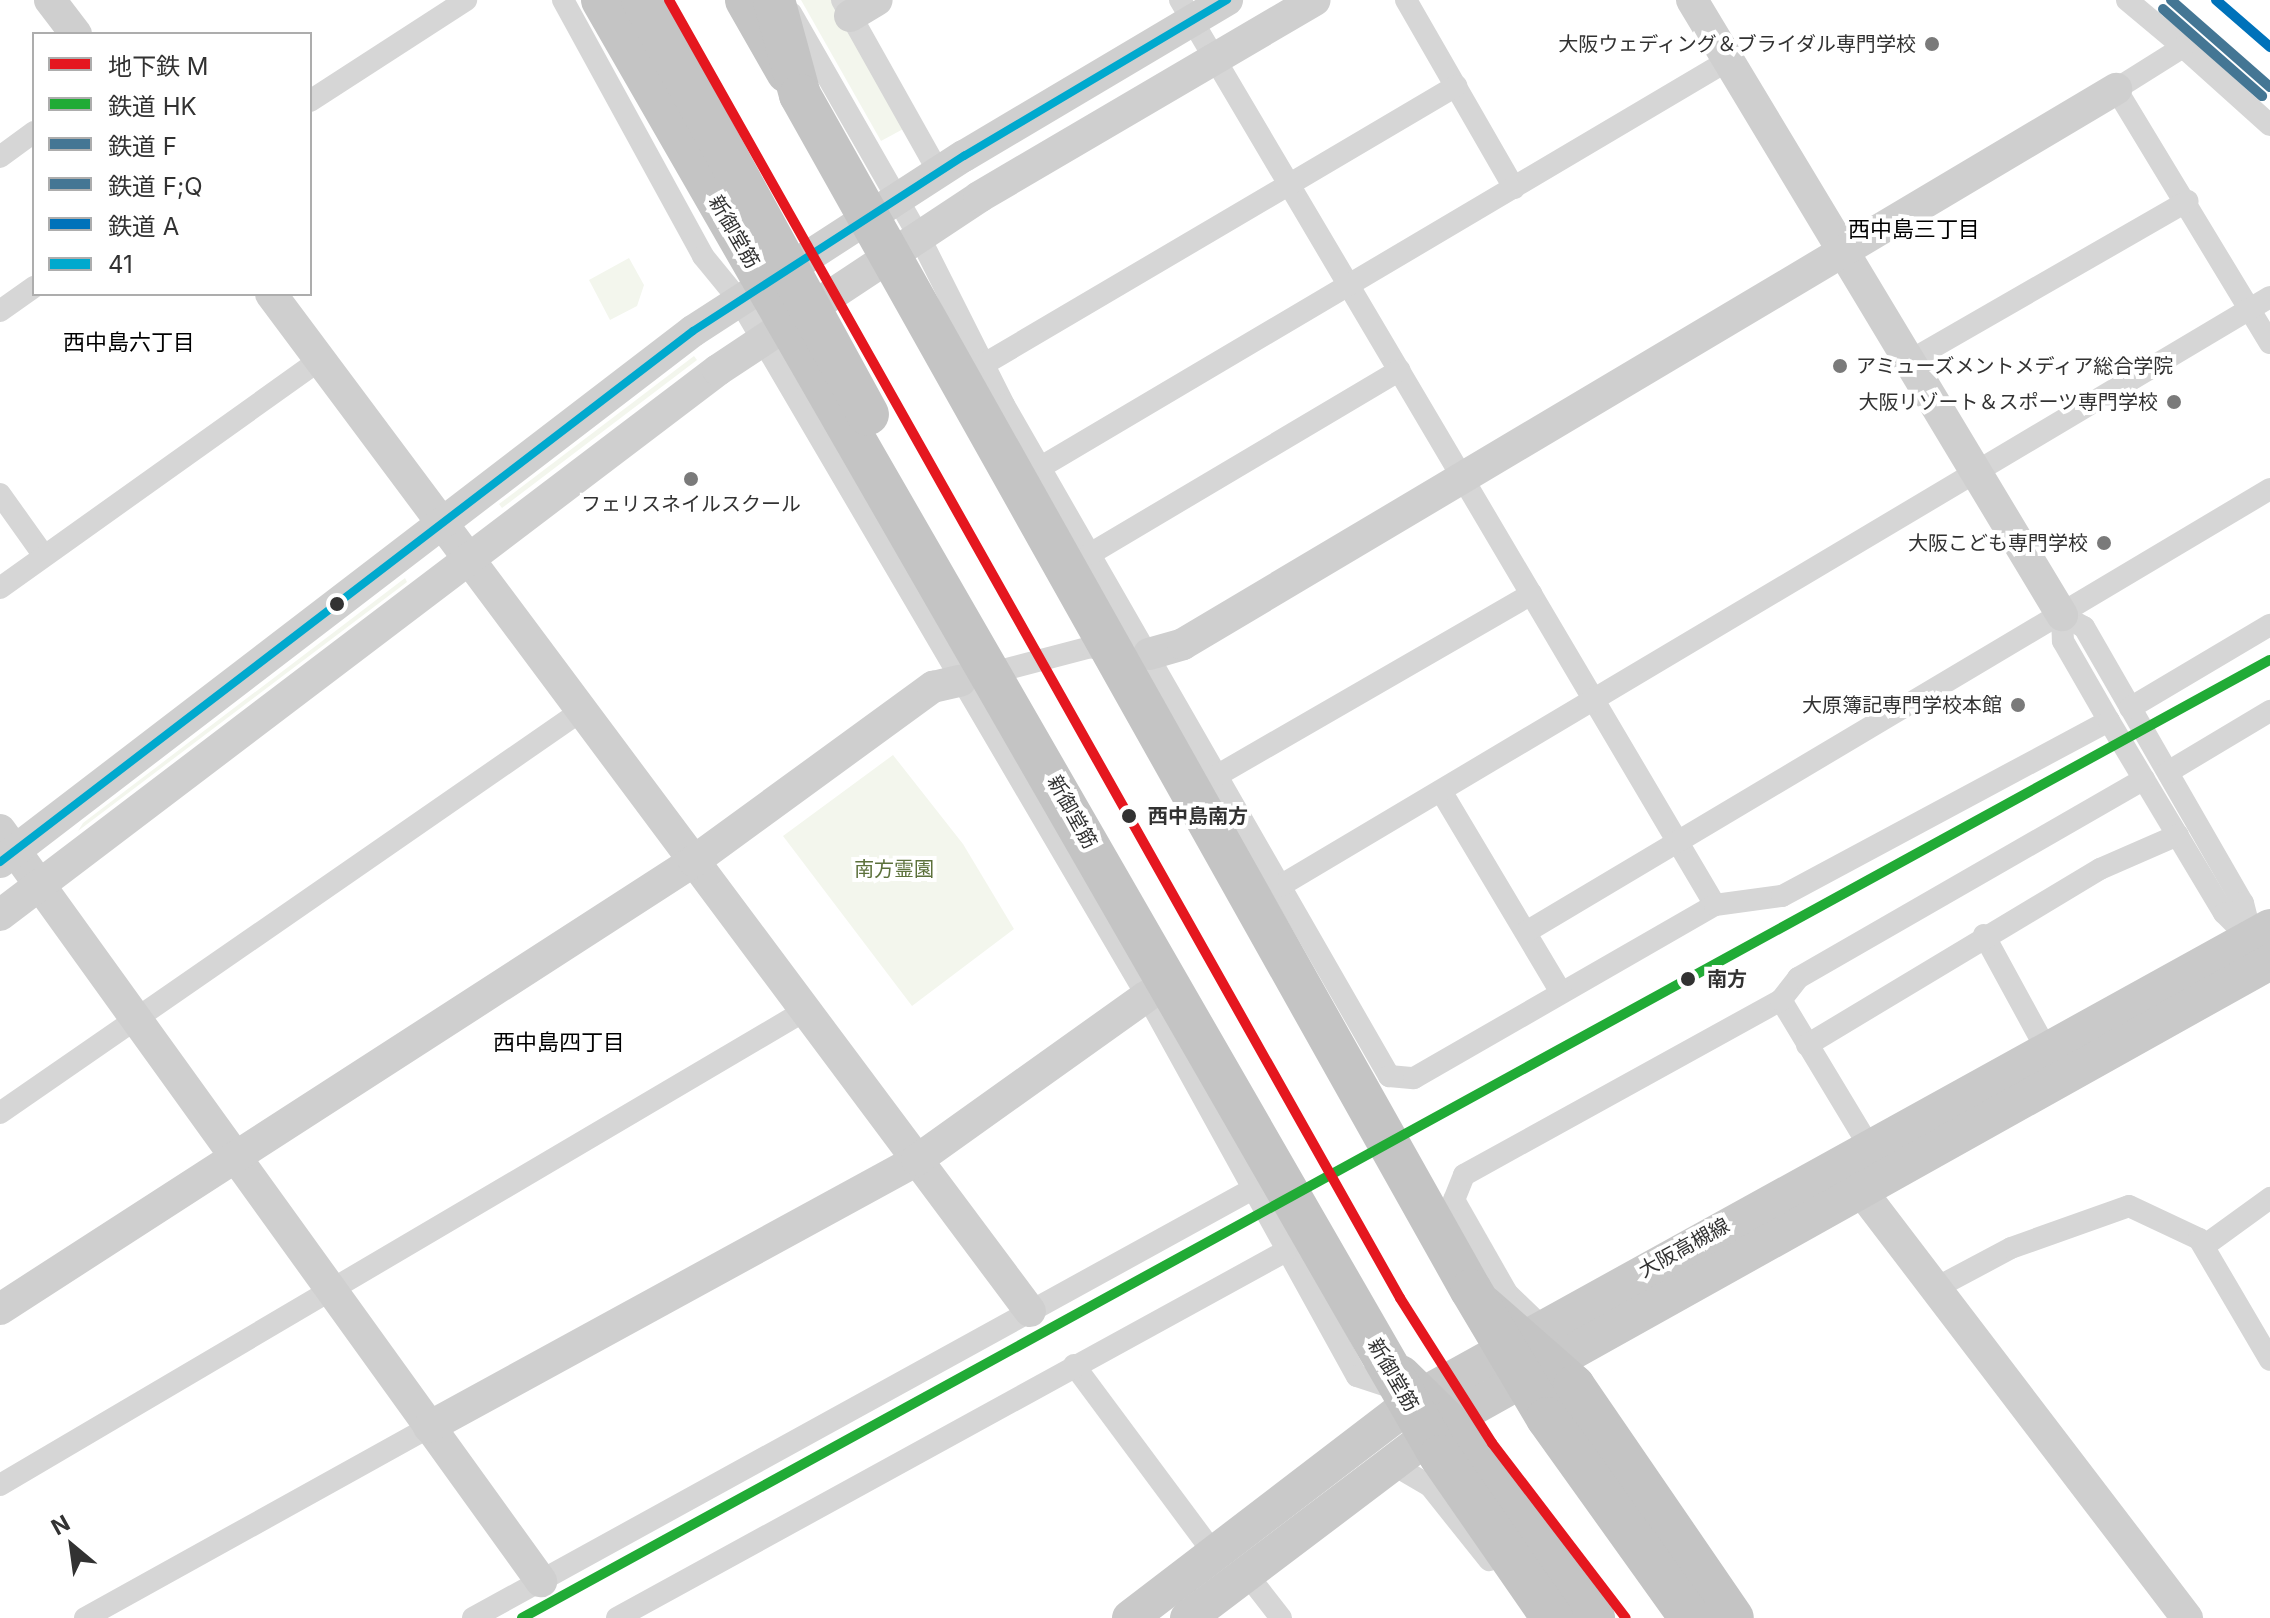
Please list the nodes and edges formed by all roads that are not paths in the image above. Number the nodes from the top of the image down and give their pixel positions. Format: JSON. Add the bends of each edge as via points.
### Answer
{"nodes":[{"id":1,"x":50,"y":0,"type":"edge"},
{"id":2,"x":466,"y":0,"type":"edge"},
{"id":3,"x":563,"y":0,"type":"edge"},
{"id":4,"x":602,"y":0,"type":"edge"},
{"id":5,"x":642,"y":0,"type":"edge"},
{"id":6,"x":1227,"y":0,"type":"edge"},
{"id":7,"x":1315,"y":0,"type":"edge"},
{"id":8,"x":1406,"y":0,"type":"edge"},
{"id":9,"x":1692,"y":0,"type":"edge"},
{"id":10,"x":2127,"y":0,"type":"edge"},
{"id":11,"x":762,"y":3,"type":"edge"},
{"id":12,"x":856,"y":5,"type":"edge"},
{"id":13,"x":1186,"y":10,"type":"edge"},
{"id":14,"x":74,"y":32,"type":"edge"},
{"id":15,"x":2183,"y":47,"type":"junction"},
{"id":16,"x":1216,"y":59,"type":"junction"},
{"id":17,"x":1729,"y":60,"type":"junction"},
{"id":18,"x":1456,"y":86,"type":"junction"},
{"id":19,"x":2116,"y":89,"type":"junction"},
{"id":20,"x":312,"y":100,"type":"edge"},
{"id":21,"x":2270,"y":125,"type":"edge"},
{"id":22,"x":32,"y":133,"type":"edge"},
{"id":23,"x":0,"y":157,"type":"edge"},
{"id":24,"x":939,"y":173,"type":"junction"},
{"id":25,"x":1289,"y":183,"type":"junction"},
{"id":26,"x":1514,"y":188,"type":"junction"},
{"id":27,"x":2187,"y":201,"type":"junction"},
{"id":28,"x":884,"y":206,"type":"junction"},
{"id":29,"x":907,"y":247,"type":"junction"},
{"id":30,"x":1845,"y":249,"type":"junction"},
{"id":31,"x":1350,"y":284,"type":"junction"},
{"id":32,"x":32,"y":288,"type":"edge"},
{"id":33,"x":752,"y":290,"type":"junction"},
{"id":34,"x":272,"y":296,"type":"edge"},
{"id":35,"x":2270,"y":297,"type":"edge"},
{"id":36,"x":952,"y":303,"type":"junction"},
{"id":37,"x":2249,"y":308,"type":"junction"},
{"id":38,"x":0,"y":311,"type":"edge"},
{"id":39,"x":777,"y":332,"type":"junction"},
{"id":40,"x":2270,"y":343,"type":"edge"},
{"id":41,"x":320,"y":360,"type":"junction"},
{"id":42,"x":1911,"y":360,"type":"junction"},
{"id":43,"x":969,"y":362,"type":"junction"},
{"id":44,"x":1400,"y":370,"type":"junction"},
{"id":45,"x":1041,"y":467,"type":"junction"},
{"id":46,"x":1977,"y":472,"type":"junction"},
{"id":47,"x":1463,"y":478,"type":"junction"},
{"id":48,"x":2270,"y":489,"type":"edge"},
{"id":49,"x":0,"y":494,"type":"edge"},
{"id":50,"x":442,"y":523,"type":"junction"},
{"id":51,"x":1090,"y":554,"type":"junction"},
{"id":52,"x":44,"y":556,"type":"junction"},
{"id":53,"x":468,"y":558,"type":"junction"},
{"id":54,"x":0,"y":588,"type":"edge"},
{"id":55,"x":1532,"y":594,"type":"junction"},
{"id":56,"x":2062,"y":615,"type":"junction"},
{"id":57,"x":2270,"y":625,"type":"edge"},
{"id":58,"x":972,"y":632,"type":"junction"},
{"id":59,"x":1134,"y":654,"type":"junction"},
{"id":60,"x":978,"y":676,"type":"junction"},
{"id":61,"x":1594,"y":700,"type":"junction"},
{"id":62,"x":2130,"y":708,"type":"junction"},
{"id":63,"x":581,"y":711,"type":"junction"},
{"id":64,"x":2270,"y":711,"type":"edge"},
{"id":65,"x":2109,"y":721,"type":"junction"},
{"id":66,"x":2168,"y":772,"type":"junction"},
{"id":67,"x":1218,"y":775,"type":"junction"},
{"id":68,"x":2144,"y":779,"type":"junction"},
{"id":69,"x":1441,"y":791,"type":"junction"},
{"id":70,"x":1234,"y":805,"type":"junction"},
{"id":71,"x":2178,"y":835,"type":"junction"},
{"id":72,"x":1680,"y":842,"type":"junction"},
{"id":73,"x":5,"y":847,"type":"edge"},
{"id":74,"x":1234,"y":859,"type":"junction"},
{"id":75,"x":694,"y":861,"type":"junction"},
{"id":76,"x":39,"y":886,"type":"junction"},
{"id":77,"x":1280,"y":886,"type":"junction"},
{"id":78,"x":1715,"y":905,"type":"junction"},
{"id":79,"x":0,"y":915,"type":"edge"},
{"id":80,"x":1526,"y":932,"type":"junction"},
{"id":81,"x":1984,"y":935,"type":"junction"},
{"id":82,"x":2264,"y":947,"type":"edge"},
{"id":83,"x":1561,"y":992,"type":"junction"},
{"id":84,"x":1147,"y":996,"type":"junction"},
{"id":85,"x":1781,"y":1000,"type":"junction"},
{"id":86,"x":806,"y":1010,"type":"junction"},
{"id":87,"x":134,"y":1019,"type":"junction"},
{"id":88,"x":1807,"y":1045,"type":"junction"},
{"id":89,"x":2045,"y":1047,"type":"junction"},
{"id":90,"x":0,"y":1113,"type":"edge"},
{"id":91,"x":1869,"y":1146,"type":"junction"},
{"id":92,"x":917,"y":1160,"type":"junction"},
{"id":93,"x":235,"y":1161,"type":"junction"},
{"id":94,"x":1859,"y":1188,"type":"junction"},
{"id":95,"x":1251,"y":1190,"type":"junction"},
{"id":96,"x":2270,"y":1198,"type":"edge"},
{"id":97,"x":2204,"y":1246,"type":"junction"},
{"id":98,"x":1286,"y":1251,"type":"junction"},
{"id":99,"x":1934,"y":1289,"type":"junction"},
{"id":100,"x":331,"y":1291,"type":"junction"},
{"id":101,"x":0,"y":1309,"type":"edge"},
{"id":102,"x":1030,"y":1311,"type":"junction"},
{"id":103,"x":1546,"y":1353,"type":"junction"},
{"id":104,"x":2270,"y":1360,"type":"edge"},
{"id":105,"x":1074,"y":1365,"type":"junction"},
{"id":106,"x":1433,"y":1409,"type":"junction"},
{"id":107,"x":429,"y":1427,"type":"junction"},
{"id":108,"x":1389,"y":1462,"type":"junction"},
{"id":109,"x":0,"y":1485,"type":"edge"},
{"id":110,"x":1230,"y":1564,"type":"junction"},
{"id":111,"x":541,"y":1581,"type":"junction"},
{"id":112,"x":1712,"y":1609,"type":"edge"},
{"id":113,"x":85,"y":1618,"type":"edge"},
{"id":114,"x":473,"y":1618,"type":"edge"},
{"id":115,"x":617,"y":1618,"type":"edge"},
{"id":116,"x":1130,"y":1618,"type":"edge"},
{"id":117,"x":1188,"y":1618,"type":"edge"},
{"id":118,"x":1281,"y":1618,"type":"edge"},
{"id":119,"x":1534,"y":1618,"type":"edge"},
{"id":120,"x":1552,"y":1618,"type":"edge"},
{"id":121,"x":1594,"y":1618,"type":"edge"},
{"id":122,"x":1755,"y":1618,"type":"edge"},
{"id":123,"x":2187,"y":1618,"type":"edge"}],
"edges":[{"from":1,"to":14,"type":"street"},
{"from":2,"to":20,"type":"street"},
{"from":3,"to":33,"type":"street","via":[[703,256]]},
{"from":4,"to":33,"type":"highway"},
{"from":4,"to":58,"type":"highway","name":"新御堂筋","bridge":true},
{"from":5,"to":58,"type":"highway","bridge":true,"via":[[835,343]]},
{"from":6,"to":13,"type":"street"},
{"from":7,"to":16,"type":"street"},
{"from":8,"to":18,"type":"street"},
{"from":9,"to":17,"type":"street"},
{"from":10,"to":15,"type":"street"},
{"from":11,"to":28,"type":"highway"},
{"from":11,"to":112,"type":"highway","bridge":true,"via":[[800,95],[1471,1290],[1547,1418]]},
{"from":12,"to":24,"type":"street"},
{"from":13,"to":16,"type":"street"},
{"from":13,"to":24,"type":"street"},
{"from":15,"to":19,"type":"street"},
{"from":15,"to":21,"type":"street"},
{"from":16,"to":25,"type":"street"},
{"from":16,"to":29,"type":"street"},
{"from":17,"to":26,"type":"street"},
{"from":17,"to":30,"type":"street"},
{"from":18,"to":25,"type":"street"},
{"from":18,"to":26,"type":"street"},
{"from":19,"to":27,"type":"street"},
{"from":19,"to":30,"type":"street"},
{"from":22,"to":23,"type":"street"},
{"from":24,"to":28,"type":"street"},
{"from":25,"to":31,"type":"street"},
{"from":25,"to":43,"type":"street"},
{"from":26,"to":31,"type":"street"},
{"from":27,"to":37,"type":"street"},
{"from":27,"to":42,"type":"street"},
{"from":28,"to":29,"type":"highway"},
{"from":28,"to":33,"type":"street"},
{"from":29,"to":36,"type":"street"},
{"from":29,"to":39,"type":"street"},
{"from":29,"to":43,"type":"highway"},
{"from":30,"to":42,"type":"street"},
{"from":30,"to":47,"type":"street"},
{"from":31,"to":44,"type":"street"},
{"from":31,"to":45,"type":"street"},
{"from":32,"to":38,"type":"street"},
{"from":33,"to":39,"type":"highway"},
{"from":33,"to":50,"type":"street"},
{"from":34,"to":41,"type":"street"},
{"from":35,"to":37,"type":"street"},
{"from":36,"to":43,"type":"street"},
{"from":36,"to":43,"type":"street"},
{"from":37,"to":40,"type":"street"},
{"from":37,"to":46,"type":"street"},
{"from":39,"to":53,"type":"street"},
{"from":39,"to":60,"type":"highway"},
{"from":41,"to":50,"type":"street"},
{"from":41,"to":52,"type":"street"},
{"from":42,"to":46,"type":"street"},
{"from":43,"to":45,"type":"street"},
{"from":43,"to":59,"type":"highway"},
{"from":44,"to":47,"type":"street"},
{"from":44,"to":51,"type":"street"},
{"from":45,"to":51,"type":"street"},
{"from":46,"to":56,"type":"street"},
{"from":46,"to":61,"type":"street"},
{"from":47,"to":55,"type":"street"},
{"from":47,"to":59,"type":"street","via":[[1183,644]]},
{"from":48,"to":56,"type":"street"},
{"from":49,"to":52,"type":"street"},
{"from":50,"to":53,"type":"street"},
{"from":50,"to":73,"type":"street"},
{"from":51,"to":59,"type":"street"},
{"from":52,"to":54,"type":"street"},
{"from":53,"to":63,"type":"street"},
{"from":53,"to":76,"type":"street"},
{"from":55,"to":61,"type":"street"},
{"from":55,"to":67,"type":"street"},
{"from":56,"to":62,"type":"street","via":[[2084,627]]},
{"from":56,"to":65,"type":"street","via":[[2063,641]]},
{"from":56,"to":72,"type":"street"},
{"from":57,"to":62,"type":"street"},
{"from":58,"to":120,"type":"highway","name":"新御堂筋","bridge":true,"via":[[1440,1456]]},
{"from":59,"to":60,"type":"street","via":[[1091,647]]},
{"from":59,"to":67,"type":"street"},
{"from":59,"to":74,"type":"highway"},
{"from":60,"to":75,"type":"street","via":[[933,687]]},
{"from":60,"to":84,"type":"street"},
{"from":60,"to":106,"type":"highway","via":[[1386,1360]]},
{"from":61,"to":69,"type":"street"},
{"from":61,"to":72,"type":"street"},
{"from":62,"to":66,"type":"street"},
{"from":63,"to":75,"type":"street"},
{"from":63,"to":87,"type":"street"},
{"from":64,"to":66,"type":"street"},
{"from":65,"to":68,"type":"street"},
{"from":65,"to":78,"type":"street","via":[[1782,896]]},
{"from":66,"to":82,"type":"street"},
{"from":67,"to":70,"type":"street"},
{"from":68,"to":71,"type":"street"},
{"from":68,"to":85,"type":"street","via":[[1798,978]]},
{"from":69,"to":77,"type":"street"},
{"from":69,"to":80,"type":"street"},
{"from":70,"to":74,"type":"street"},
{"from":70,"to":77,"type":"street"},
{"from":71,"to":81,"type":"street","via":[[2100,869]]},
{"from":71,"to":82,"type":"street","via":[[2224,913]]},
{"from":72,"to":78,"type":"street"},
{"from":72,"to":80,"type":"street"},
{"from":73,"to":76,"type":"street"},
{"from":74,"to":103,"type":"highway","via":[[1483,1306]]},
{"from":75,"to":86,"type":"street"},
{"from":75,"to":93,"type":"street"},
{"from":76,"to":79,"type":"street"},
{"from":76,"to":87,"type":"street"},
{"from":77,"to":83,"type":"street","via":[[1389,1076],[1414,1078]]},
{"from":78,"to":83,"type":"street"},
{"from":80,"to":83,"type":"street"},
{"from":81,"to":88,"type":"street"},
{"from":81,"to":89,"type":"street"},
{"from":82,"to":89,"type":"main road","name":"大阪高槻線"},
{"from":82,"to":94,"type":"main road","name":"大阪高槻線"},
{"from":84,"to":92,"type":"street"},
{"from":84,"to":95,"type":"street"},
{"from":85,"to":88,"type":"street"},
{"from":85,"to":103,"type":"street","via":[[1459,1179],[1454,1200]]},
{"from":86,"to":92,"type":"street"},
{"from":86,"to":100,"type":"street"},
{"from":87,"to":90,"type":"street"},
{"from":87,"to":93,"type":"street"},
{"from":88,"to":91,"type":"street"},
{"from":89,"to":91,"type":"main road","name":"大阪高槻線"},
{"from":91,"to":103,"type":"main road","name":"大阪高槻線"},
{"from":92,"to":102,"type":"street"},
{"from":92,"to":107,"type":"street"},
{"from":93,"to":100,"type":"street"},
{"from":93,"to":101,"type":"street"},
{"from":94,"to":99,"type":"street"},
{"from":94,"to":103,"type":"main road","name":"大阪高槻線"},
{"from":95,"to":98,"type":"street"},
{"from":95,"to":102,"type":"street"},
{"from":96,"to":97,"type":"street"},
{"from":97,"to":99,"type":"street","via":[[2129,1206],[2023,1243]]},
{"from":97,"to":104,"type":"street"},
{"from":98,"to":105,"type":"street"},
{"from":98,"to":106,"type":"street","via":[[1357,1376]]},
{"from":99,"to":123,"type":"street"},
{"from":100,"to":107,"type":"street"},
{"from":100,"to":109,"type":"street"},
{"from":102,"to":111,"type":"street"},
{"from":103,"to":106,"type":"main road","name":"大阪高槻線"},
{"from":103,"to":112,"type":"highway"},
{"from":103,"to":122,"type":"street"},
{"from":105,"to":110,"type":"street"},
{"from":105,"to":115,"type":"street"},
{"from":106,"to":108,"type":"main road","name":"大阪高槻線"},
{"from":106,"to":110,"type":"main road","name":"大阪高槻線"},
{"from":106,"to":121,"type":"highway"},
{"from":107,"to":111,"type":"street"},
{"from":107,"to":113,"type":"street"},
{"from":108,"to":110,"type":"main road","name":"大阪高槻線"},
{"from":108,"to":119,"type":"street","via":[[1430,1486]]},
{"from":110,"to":116,"type":"main road","name":"大阪高槻線"},
{"from":110,"to":117,"type":"main road","name":"大阪高槻線"},
{"from":110,"to":118,"type":"street"},
{"from":111,"to":114,"type":"street"}]}
